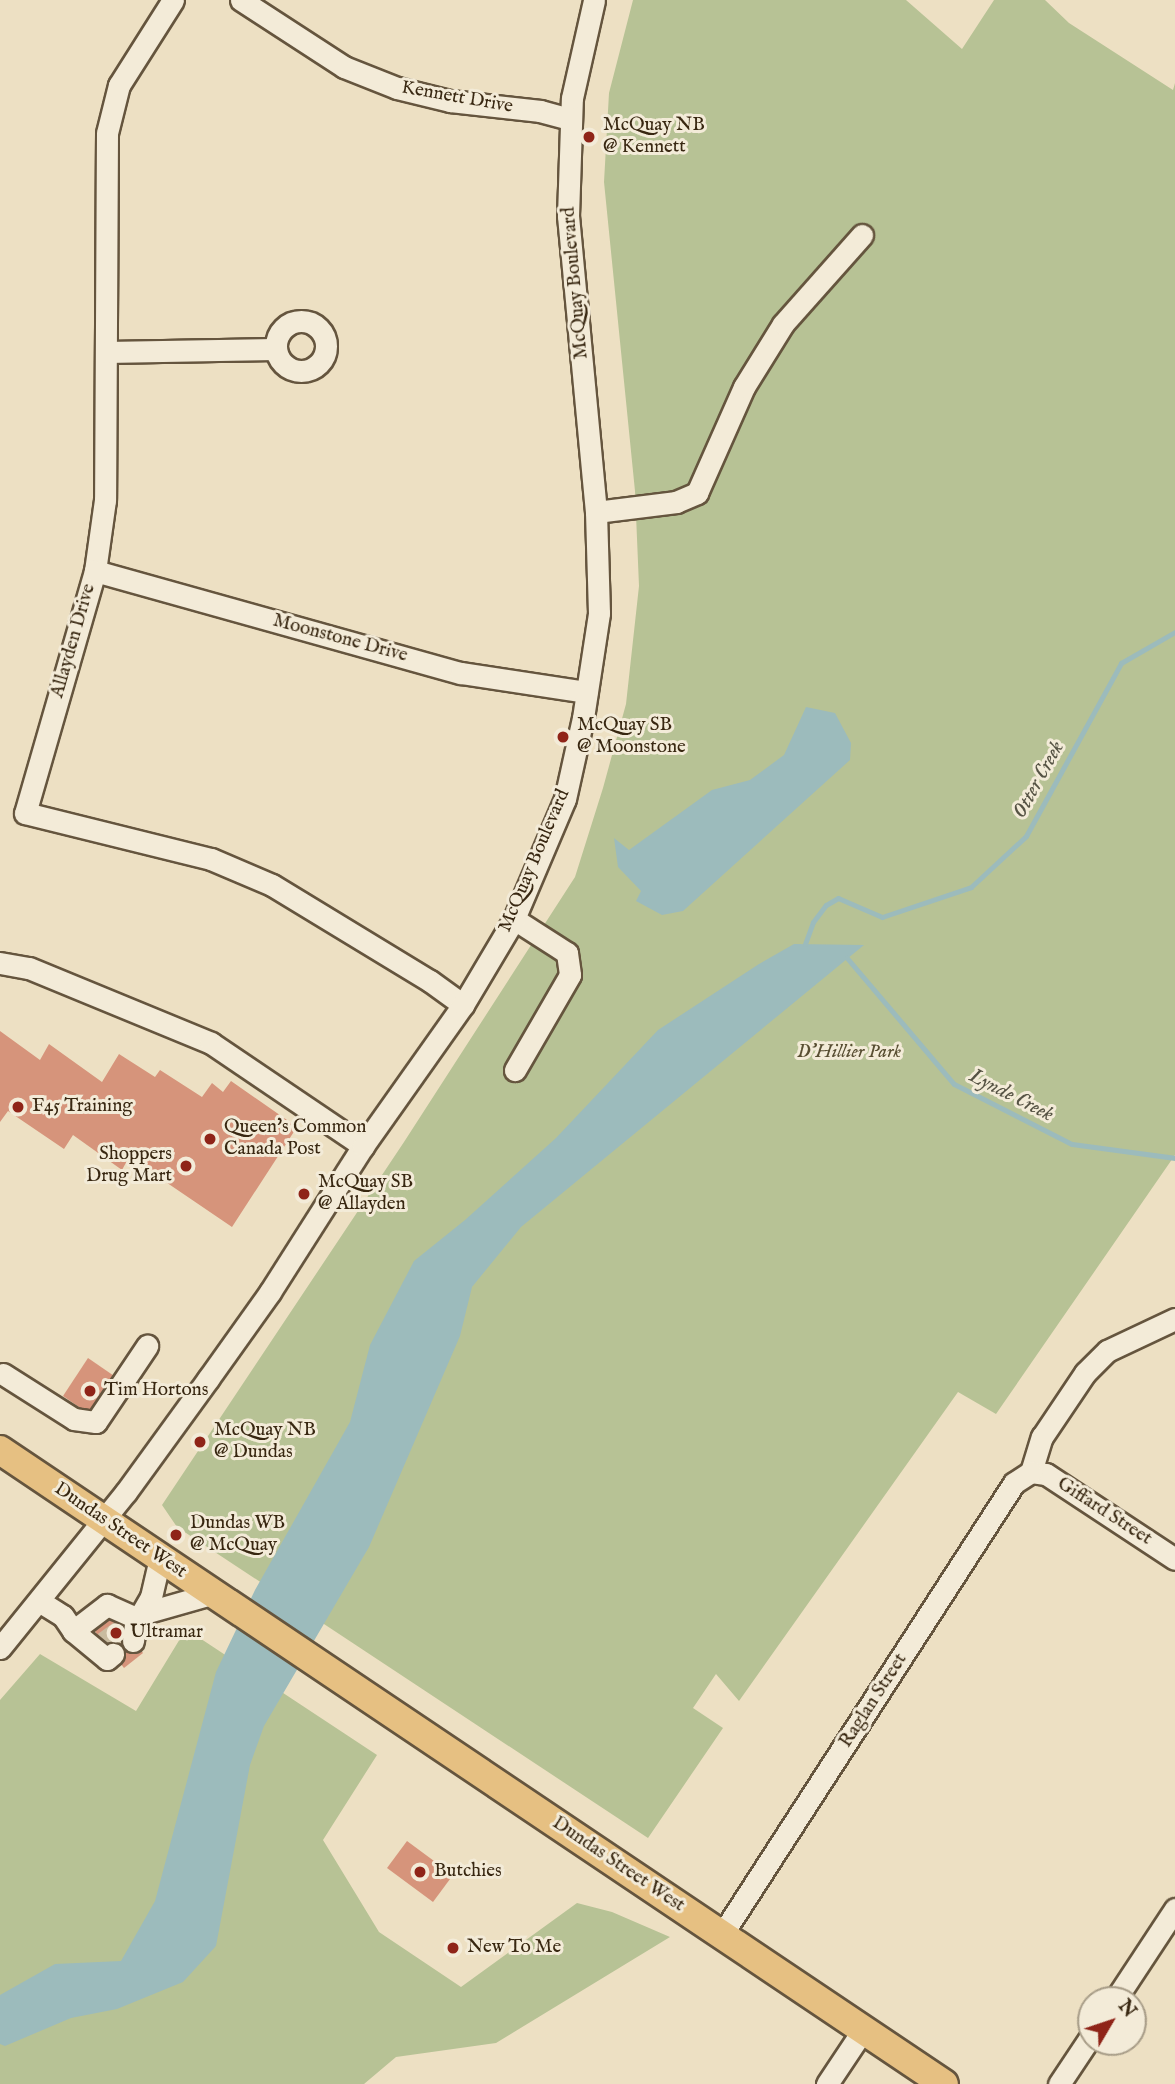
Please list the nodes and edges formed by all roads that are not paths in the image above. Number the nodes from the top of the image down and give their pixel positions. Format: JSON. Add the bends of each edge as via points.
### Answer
{"nodes":[{"id":1,"x":173,"y":0,"type":"edge"},
{"id":2,"x":241,"y":0,"type":"edge"},
{"id":3,"x":594,"y":0,"type":"edge"},
{"id":4,"x":570,"y":119,"type":"junction"},
{"id":5,"x":862,"y":235,"type":"dead end"},
{"id":6,"x":275,"y":349,"type":"dead end"},
{"id":7,"x":106,"y":352,"type":"junction"},
{"id":8,"x":596,"y":512,"type":"junction"},
{"id":9,"x":95,"y":571,"type":"junction"},
{"id":10,"x":587,"y":692,"type":"junction"},
{"id":11,"x":514,"y":919,"type":"junction"},
{"id":12,"x":0,"y":963,"type":"edge"},
{"id":13,"x":463,"y":1005,"type":"junction"},
{"id":14,"x":515,"y":1070,"type":"dead end"},
{"id":15,"x":363,"y":1146,"type":"junction"},
{"id":16,"x":1175,"y":1319,"type":"edge"},
{"id":17,"x":147,"y":1346,"type":"dead end"},
{"id":18,"x":3,"y":1374,"type":"dead end"},
{"id":19,"x":0,"y":1450,"type":"edge"},
{"id":20,"x":1031,"y":1472,"type":"junction"},
{"id":21,"x":103,"y":1520,"type":"junction"},
{"id":22,"x":160,"y":1558,"type":"junction"},
{"id":23,"x":1175,"y":1559,"type":"edge"},
{"id":24,"x":214,"y":1593,"type":"junction"},
{"id":25,"x":39,"y":1601,"type":"junction"},
{"id":26,"x":133,"y":1625,"type":"junction"},
{"id":27,"x":74,"y":1631,"type":"junction"},
{"id":28,"x":0,"y":1648,"type":"edge"},
{"id":29,"x":104,"y":1648,"type":"dead end"},
{"id":30,"x":1175,"y":1909,"type":"edge"},
{"id":31,"x":722,"y":1936,"type":"junction"},
{"id":32,"x":1124,"y":1986,"type":"edge"},
{"id":33,"x":863,"y":2030,"type":"junction"},
{"id":34,"x":1078,"y":2056,"type":"edge"},
{"id":35,"x":827,"y":2084,"type":"edge"},
{"id":36,"x":944,"y":2084,"type":"edge"},
{"id":37,"x":1059,"y":2084,"type":"edge"}],
"edges":[{"from":1,"to":7,"type":"street","name":"Allayden Drive","via":[[119,85],[107,133]]},
{"from":2,"to":4,"type":"street","name":"Kennett Drive","via":[[344,67],[397,88]]},
{"from":3,"to":4,"type":"street","name":"McQuay Boulevard"},
{"from":4,"to":8,"type":"street","name":"McQuay Boulevard","via":[[568,216]]},
{"from":5,"to":8,"type":"street","via":[[783,324],[744,387],[697,493],[676,502]]},
{"from":6,"to":7,"type":"street"},
{"from":7,"to":9,"type":"street","name":"Allayden Drive","via":[[105,500]]},
{"from":8,"to":10,"type":"street","name":"McQuay Boulevard","via":[[599,613]]},
{"from":9,"to":10,"type":"street","name":"Moonstone Drive","via":[[461,673]]},
{"from":9,"to":13,"type":"street","name":"Allayden Drive","via":[[25,813],[211,859],[272,885]]},
{"from":10,"to":11,"type":"street","name":"McQuay Boulevard","via":[[565,799]]},
{"from":11,"to":13,"type":"street","name":"McQuay Boulevard"},
{"from":11,"to":14,"type":"street","via":[[567,953],[570,975]]},
{"from":12,"to":15,"type":"street","via":[[29,968],[211,1043]]},
{"from":13,"to":15,"type":"street","name":"McQuay Boulevard"},
{"from":15,"to":21,"type":"street","name":"McQuay Boulevard","via":[[270,1292]]},
{"from":16,"to":20,"type":"street","via":[[1108,1350],[1086,1373],[1042,1437]]},
{"from":17,"to":18,"type":"street","via":[[96,1422],[74,1419]]},
{"from":19,"to":21,"type":"main road","name":"Dundas Street West"},
{"from":20,"to":23,"type":"street","name":"Giffard Street","via":[[1046,1474]]},
{"from":20,"to":31,"type":"street","name":"Raglan Street","via":[[1014,1483]]},
{"from":21,"to":22,"type":"main road","name":"Dundas Street West"},
{"from":21,"to":25,"type":"street","name":"McQuay Boulevard"},
{"from":22,"to":24,"type":"main road","name":"Dundas Street West"},
{"from":22,"to":26,"type":"street","via":[[151,1597]]},
{"from":24,"to":26,"type":"street"},
{"from":24,"to":31,"type":"main road","name":"Dundas Street West"},
{"from":25,"to":27,"type":"street","via":[[63,1616]]},
{"from":25,"to":28,"type":"street","name":"McQuay Boulevard"},
{"from":26,"to":27,"type":"street","via":[[107,1605]]},
{"from":27,"to":29,"type":"street"},
{"from":30,"to":32,"type":"street"},
{"from":31,"to":33,"type":"main road","name":"Dundas Street West"},
{"from":33,"to":35,"type":"street"},
{"from":33,"to":36,"type":"main road","name":"Dundas Street West"},
{"from":34,"to":37,"type":"street"}]}
